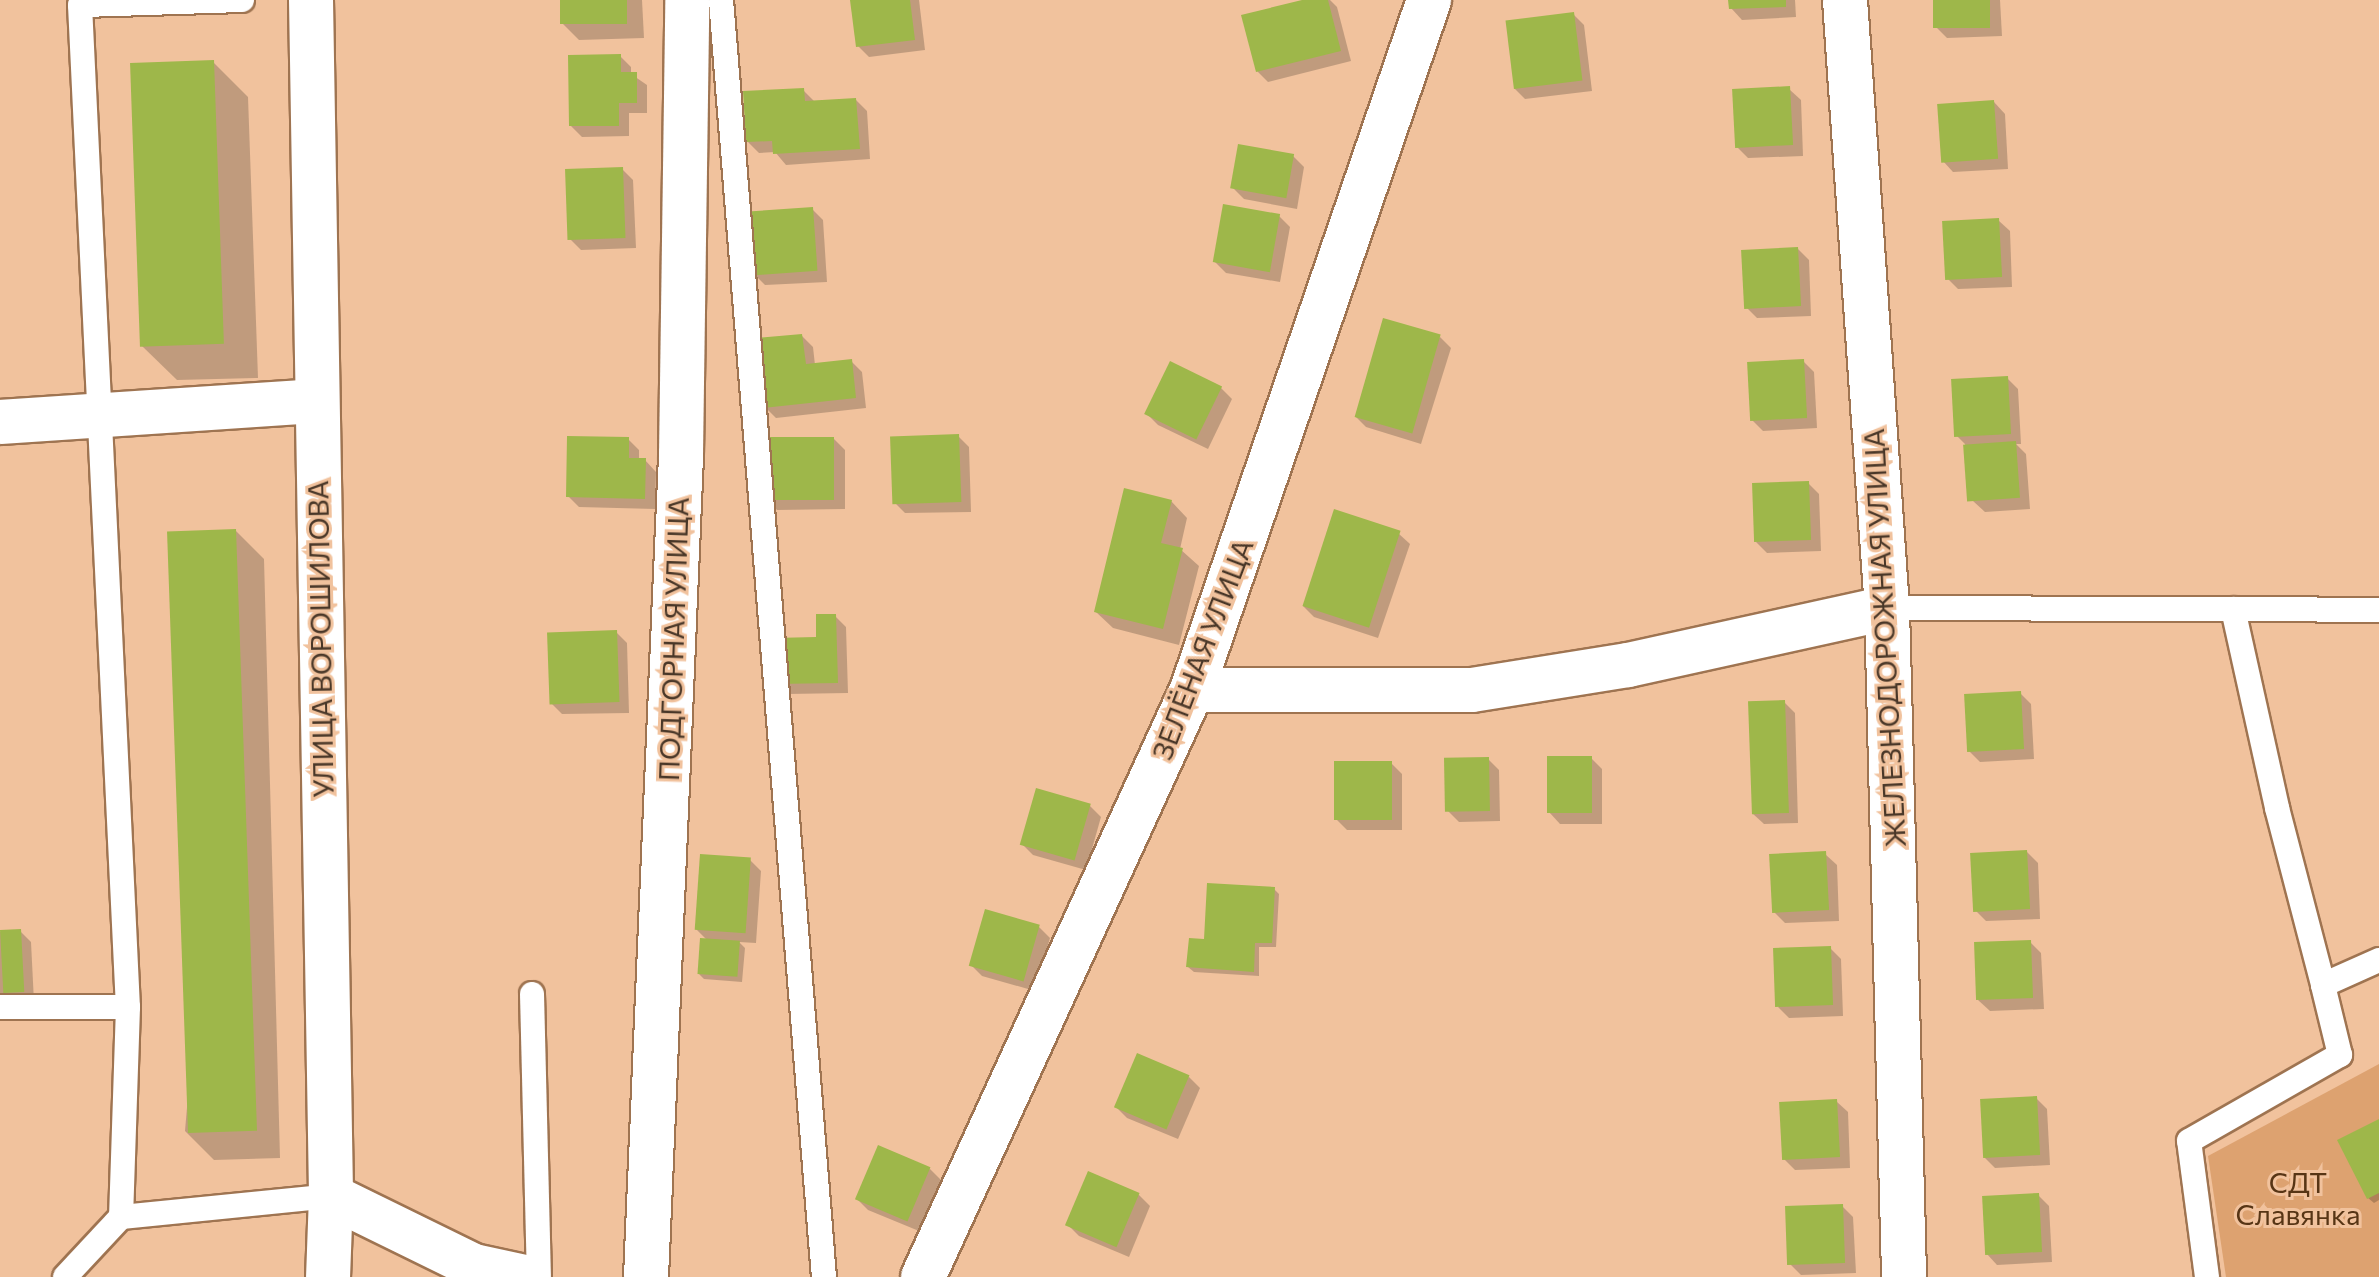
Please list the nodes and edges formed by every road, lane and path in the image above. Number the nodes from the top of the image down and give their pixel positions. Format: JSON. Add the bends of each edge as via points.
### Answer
{"nodes":[{"id":1,"x":242,"y":0,"type":"edge"},
{"id":2,"x":311,"y":0,"type":"edge"},
{"id":3,"x":687,"y":0,"type":"edge"},
{"id":4,"x":721,"y":0,"type":"edge"},
{"id":5,"x":1429,"y":0,"type":"edge"},
{"id":6,"x":1845,"y":0,"type":"edge"},
{"id":7,"x":204,"y":1,"type":"edge"},
{"id":8,"x":315,"y":401,"type":"junction"},
{"id":9,"x":102,"y":414,"type":"junction"},
{"id":10,"x":0,"y":422,"type":"edge"},
{"id":11,"x":1887,"y":608,"type":"junction"},
{"id":12,"x":2233,"y":609,"type":"junction"},
{"id":13,"x":2379,"y":610,"type":"edge"},
{"id":14,"x":1192,"y":690,"type":"junction"},
{"id":15,"x":2379,"y":960,"type":"edge"},
{"id":16,"x":2323,"y":985,"type":"junction"},
{"id":17,"x":532,"y":994,"type":"dead end"},
{"id":18,"x":0,"y":1007,"type":"edge"},
{"id":19,"x":128,"y":1007,"type":"junction"},
{"id":20,"x":331,"y":1196,"type":"junction"},
{"id":21,"x":121,"y":1217,"type":"junction"},
{"id":22,"x":65,"y":1277,"type":"edge"},
{"id":23,"x":328,"y":1277,"type":"edge"},
{"id":24,"x":525,"y":1277,"type":"edge"},
{"id":25,"x":539,"y":1277,"type":"edge"},
{"id":26,"x":646,"y":1277,"type":"edge"},
{"id":27,"x":824,"y":1277,"type":"edge"},
{"id":28,"x":923,"y":1277,"type":"edge"},
{"id":29,"x":1904,"y":1277,"type":"edge"},
{"id":30,"x":2207,"y":1277,"type":"edge"}],
"edges":[{"from":1,"to":7,"type":"lane"},
{"from":2,"to":8,"type":"street","name":"УЛИЦА ВОРОШИЛОВА"},
{"from":3,"to":26,"type":"street","name":"ПОДГОРНАЯ УЛИЦА","via":[[681,455]]},
{"from":4,"to":27,"type":"lane"},
{"from":5,"to":14,"type":"street","name":"ЗЕЛЁНАЯ УЛИЦА"},
{"from":6,"to":11,"type":"street","name":"ЖЕЛЕЗНОДОРОЖНАЯ УЛИЦА"},
{"from":7,"to":9,"type":"lane","via":[[80,5]]},
{"from":8,"to":9,"type":"street"},
{"from":8,"to":20,"type":"street","name":"УЛИЦА ВОРОШИЛОВА"},
{"from":9,"to":10,"type":"street"},
{"from":9,"to":19,"type":"lane"},
{"from":11,"to":12,"type":"lane"},
{"from":11,"to":14,"type":"street","via":[[1628,665],[1472,690]]},
{"from":11,"to":29,"type":"street","name":"ЖЕЛЕЗНОДОРОЖНАЯ УЛИЦА"},
{"from":12,"to":13,"type":"lane"},
{"from":12,"to":16,"type":"lane"},
{"from":14,"to":28,"type":"street","name":"ЗЕЛЁНАЯ УЛИЦА"},
{"from":15,"to":16,"type":"lane"},
{"from":16,"to":30,"type":"lane","via":[[2340,1055],[2189,1141]]},
{"from":17,"to":25,"type":"lane"},
{"from":18,"to":19,"type":"lane"},
{"from":19,"to":21,"type":"lane"},
{"from":20,"to":21,"type":"lane"},
{"from":20,"to":23,"type":"street","name":"УЛИЦА ВОРОШИЛОВА"},
{"from":20,"to":24,"type":"street","via":[[474,1266]]},
{"from":21,"to":22,"type":"lane"}]}
